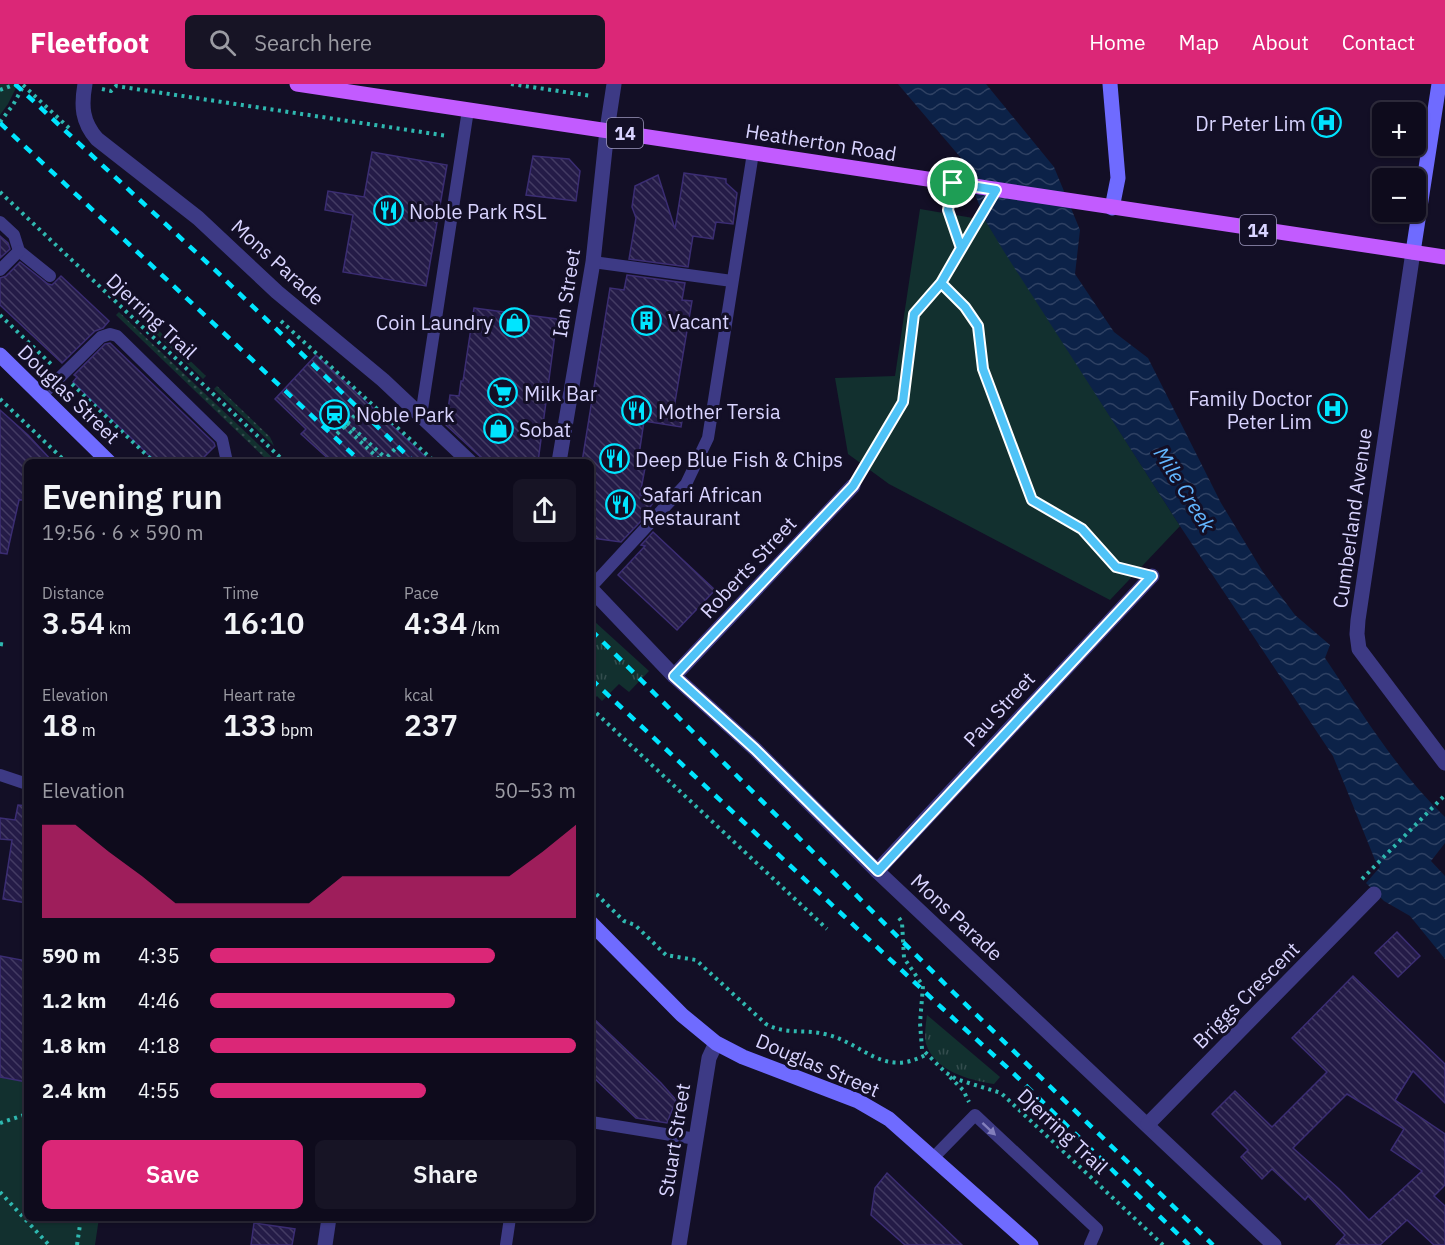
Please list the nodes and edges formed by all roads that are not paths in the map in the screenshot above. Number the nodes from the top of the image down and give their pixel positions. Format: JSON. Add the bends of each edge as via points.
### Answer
{"nodes":[{"id":1,"x":297,"y":84,"type":"edge"},
{"id":2,"x":614,"y":84,"type":"edge"},
{"id":3,"x":1110,"y":84,"type":"edge"},
{"id":4,"x":1439,"y":84,"type":"edge"},
{"id":5,"x":85,"y":85,"type":"edge"},
{"id":6,"x":468,"y":110,"type":"junction"},
{"id":7,"x":607,"y":130,"type":"junction"},
{"id":8,"x":753,"y":153,"type":"junction"},
{"id":9,"x":1112,"y":208,"type":"junction"},
{"id":10,"x":0,"y":222,"type":"edge"},
{"id":11,"x":19,"y":251,"type":"junction"},
{"id":12,"x":1413,"y":252,"type":"junction"},
{"id":13,"x":1445,"y":257,"type":"edge"},
{"id":14,"x":593,"y":262,"type":"junction"},
{"id":15,"x":0,"y":270,"type":"edge"},
{"id":16,"x":50,"y":276,"type":"dead end"},
{"id":17,"x":732,"y":281,"type":"junction"},
{"id":18,"x":0,"y":355,"type":"edge"},
{"id":19,"x":41,"y":396,"type":"junction"},
{"id":20,"x":421,"y":416,"type":"junction"},
{"id":21,"x":106,"y":459,"type":"edge"},
{"id":22,"x":226,"y":459,"type":"edge"},
{"id":23,"x":467,"y":459,"type":"edge"},
{"id":24,"x":560,"y":459,"type":"edge"},
{"id":25,"x":853,"y":486,"type":"road end"},
{"id":26,"x":1152,"y":576,"type":"road end"},
{"id":27,"x":594,"y":585,"type":"edge"},
{"id":28,"x":594,"y":591,"type":"edge"},
{"id":29,"x":674,"y":676,"type":"junction"},
{"id":30,"x":1445,"y":763,"type":"edge"},
{"id":31,"x":0,"y":775,"type":"edge"},
{"id":32,"x":24,"y":783,"type":"edge"},
{"id":33,"x":878,"y":871,"type":"junction"},
{"id":34,"x":1374,"y":894,"type":"dead end"},
{"id":35,"x":594,"y":926,"type":"edge"},
{"id":36,"x":716,"y":1043,"type":"junction"},
{"id":37,"x":594,"y":1122,"type":"edge"},
{"id":38,"x":1148,"y":1124,"type":"junction"},
{"id":39,"x":696,"y":1138,"type":"junction"},
{"id":40,"x":933,"y":1158,"type":"junction"},
{"id":41,"x":329,"y":1221,"type":"edge"},
{"id":42,"x":510,"y":1221,"type":"edge"},
{"id":43,"x":1025,"y":1243,"type":"edge"},
{"id":44,"x":325,"y":1245,"type":"edge"},
{"id":45,"x":506,"y":1245,"type":"edge"},
{"id":46,"x":679,"y":1245,"type":"edge"},
{"id":47,"x":1090,"y":1245,"type":"edge"},
{"id":48,"x":1274,"y":1245,"type":"edge"}],
"edges":[{"from":1,"to":6,"type":"main road","name":"Heatherton Road","number":"14"},
{"from":2,"to":7,"type":"street","name":"Ian Street"},
{"from":3,"to":9,"type":"main road","via":[[1118,177]]},
{"from":4,"to":12,"type":"main road"},
{"from":5,"to":20,"type":"street","name":"Mons Parade","via":[[83,117],[97,139],[172,196]]},
{"from":6,"to":7,"type":"main road","name":"Heatherton Road","number":"14"},
{"from":6,"to":20,"type":"lane"},
{"from":7,"to":8,"type":"main road","name":"Heatherton Road","number":"14"},
{"from":7,"to":14,"type":"street","name":"Ian Street"},
{"from":8,"to":9,"type":"main road","name":"Heatherton Road","number":"14"},
{"from":8,"to":17,"type":"lane"},
{"from":9,"to":12,"type":"main road","name":"Heatherton Road","number":"14"},
{"from":10,"to":11,"type":"lane","via":[[14,235]]},
{"from":11,"to":15,"type":"lane"},
{"from":11,"to":16,"type":"lane"},
{"from":12,"to":13,"type":"main road","name":"Heatherton Road","number":"14"},
{"from":12,"to":30,"type":"street","name":"Cumberland Avenue","via":[[1357,643]]},
{"from":14,"to":17,"type":"lane"},
{"from":14,"to":24,"type":"street","name":"Ian Street"},
{"from":17,"to":27,"type":"lane","via":[[708,438],[686,484]]},
{"from":18,"to":19,"type":"main road","name":"Douglas Street"},
{"from":19,"to":21,"type":"main road","name":"Douglas Street"},
{"from":19,"to":22,"type":"lane","via":[[101,337],[117,336],[222,439]]},
{"from":20,"to":23,"type":"street","name":"Mons Parade"},
{"from":25,"to":29,"type":"street","name":"Roberts Street"},
{"from":26,"to":33,"type":"street","name":"Pau Street"},
{"from":28,"to":29,"type":"street","name":"Mons Parade"},
{"from":29,"to":33,"type":"street","name":"Mons Parade","via":[[755,749]]},
{"from":31,"to":32,"type":"lane"},
{"from":33,"to":38,"type":"street","name":"Mons Parade"},
{"from":34,"to":38,"type":"street","name":"Briggs Crescent"},
{"from":35,"to":36,"type":"main road","name":"Douglas Street","via":[[682,1015]]},
{"from":36,"to":39,"type":"street","name":"Stuart Street","via":[[709,1059]]},
{"from":36,"to":40,"type":"main road","name":"Douglas Street","via":[[858,1101],[889,1119]]},
{"from":37,"to":39,"type":"lane"},
{"from":38,"to":48,"type":"street","name":"Mons Parade"},
{"from":39,"to":46,"type":"street","name":"Stuart Street"},
{"from":40,"to":43,"type":"main road","name":"Douglas Street"},
{"from":40,"to":47,"type":"lane","one_way":true,"via":[[975,1115],[1097,1229]]},
{"from":41,"to":44,"type":"street"},
{"from":42,"to":45,"type":"lane"}]}
